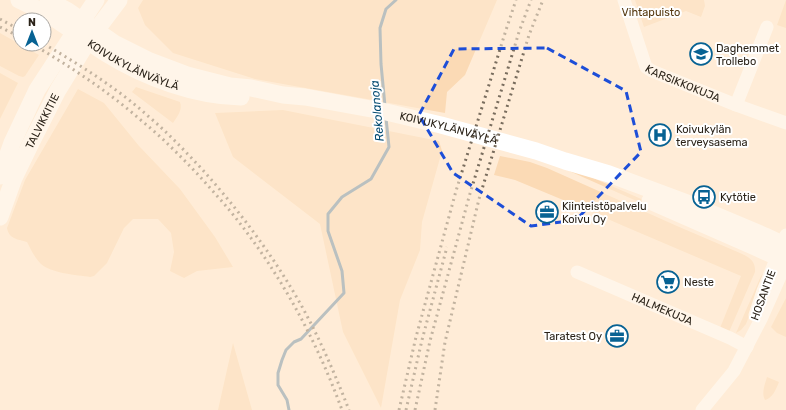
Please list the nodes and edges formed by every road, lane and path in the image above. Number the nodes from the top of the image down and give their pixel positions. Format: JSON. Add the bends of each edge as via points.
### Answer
{"nodes":[{"id":1,"x":18,"y":0,"type":"edge"},
{"id":2,"x":48,"y":0,"type":"edge"},
{"id":3,"x":96,"y":0,"type":"edge"},
{"id":4,"x":118,"y":0,"type":"edge"},
{"id":5,"x":624,"y":0,"type":"edge"},
{"id":6,"x":767,"y":27,"type":"dead end"},
{"id":7,"x":85,"y":31,"type":"junction"},
{"id":8,"x":736,"y":105,"type":"junction"},
{"id":9,"x":786,"y":124,"type":"edge"},
{"id":10,"x":0,"y":176,"type":"edge"},
{"id":11,"x":0,"y":217,"type":"edge"},
{"id":12,"x":784,"y":251,"type":"edge"},
{"id":13,"x":577,"y":272,"type":"dead end"},
{"id":14,"x":747,"y":347,"type":"junction"},
{"id":15,"x":702,"y":410,"type":"edge"}],
"edges":[{"from":1,"to":7,"type":"main road","name":"KOIVUKYLÄNVÄYLÄ"},
{"from":2,"to":7,"type":"main road","name":"KOIVUKYLÄNVÄYLÄ","via":[[68,11]]},
{"from":3,"to":7,"type":"main road"},
{"from":4,"to":7,"type":"main road"},
{"from":5,"to":8,"type":"street","name":"KARSIKKOKUJA","via":[[646,67],[661,76]]},
{"from":6,"to":8,"type":"street"},
{"from":7,"to":10,"type":"main road","name":"TALVIKKITIE","via":[[37,90],[12,143]]},
{"from":7,"to":11,"type":"main road","name":"TALVIKKITIE","via":[[14,178]]},
{"from":7,"to":12,"type":"main road","name":"KOIVUKYLÄNVÄYLÄ","via":[[186,75],[230,86],[305,97],[411,118],[536,151],[565,161],[605,182],[684,216]]},
{"from":8,"to":9,"type":"street","name":"KARSIKKOKUJA"},
{"from":12,"to":14,"type":"street","name":"HOSANTIE","via":[[763,290]]},
{"from":13,"to":14,"type":"street","name":"HALMEKUJA"},
{"from":14,"to":15,"type":"street","name":"HOSANTIE","via":[[734,371]]}]}
